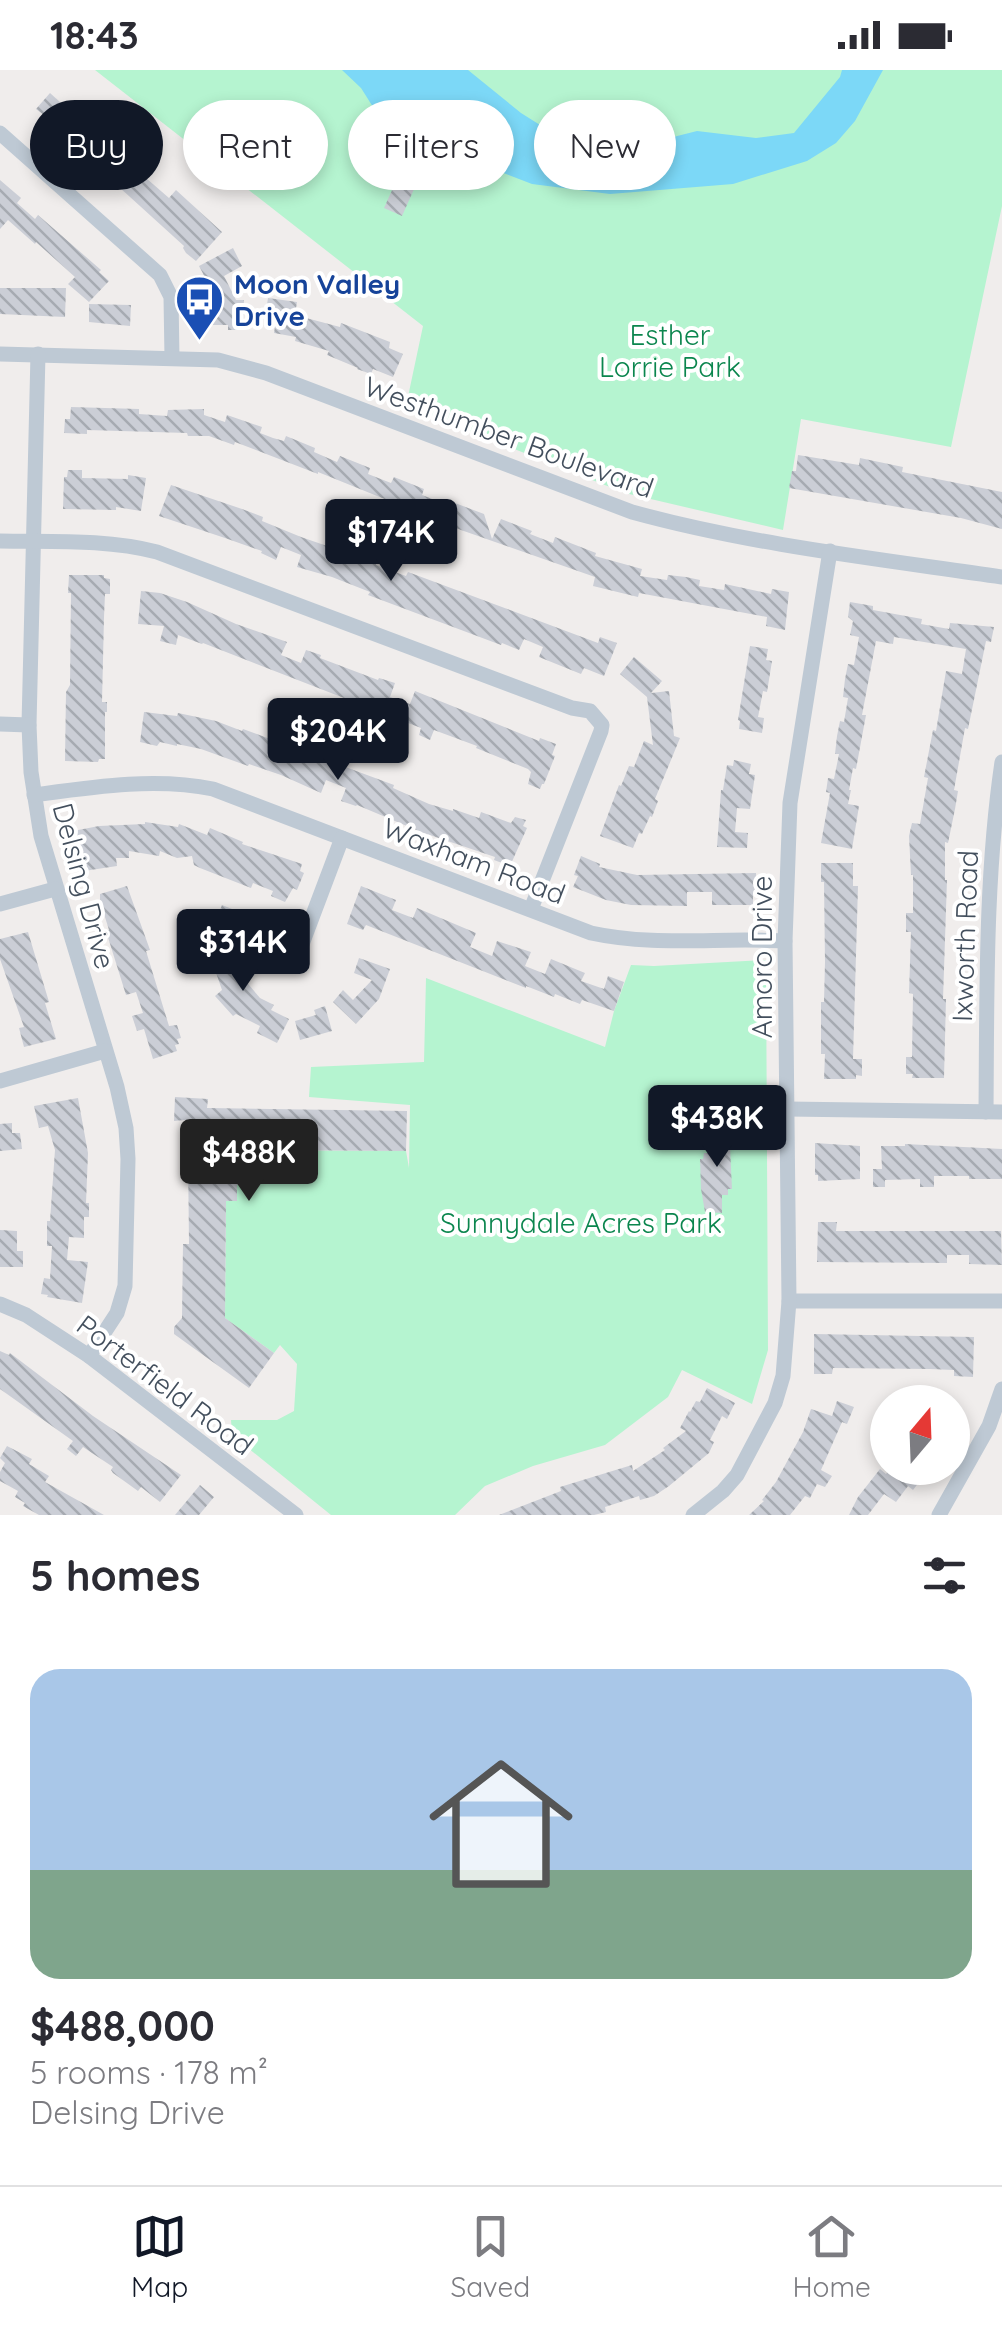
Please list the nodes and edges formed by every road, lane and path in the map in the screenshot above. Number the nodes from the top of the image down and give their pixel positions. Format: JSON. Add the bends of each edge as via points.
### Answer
{"nodes":[{"id":1,"x":0,"y":132,"type":"edge"},
{"id":2,"x":0,"y":354,"type":"edge"},
{"id":3,"x":38,"y":354,"type":"junction"},
{"id":4,"x":172,"y":358,"type":"junction"},
{"id":5,"x":0,"y":541,"type":"edge"},
{"id":6,"x":34,"y":542,"type":"junction"},
{"id":7,"x":830,"y":552,"type":"junction"},
{"id":8,"x":1002,"y":577,"type":"edge"},
{"id":9,"x":0,"y":724,"type":"edge"},
{"id":10,"x":29,"y":725,"type":"junction"},
{"id":11,"x":1002,"y":762,"type":"edge"},
{"id":12,"x":34,"y":796,"type":"junction"},
{"id":13,"x":342,"y":838,"type":"junction"},
{"id":14,"x":55,"y":888,"type":"junction"},
{"id":15,"x":0,"y":904,"type":"edge"},
{"id":16,"x":530,"y":909,"type":"junction"},
{"id":17,"x":785,"y":941,"type":"junction"},
{"id":18,"x":298,"y":952,"type":"dead end"},
{"id":19,"x":105,"y":1051,"type":"junction"},
{"id":20,"x":0,"y":1081,"type":"edge"},
{"id":21,"x":788,"y":1109,"type":"junction"},
{"id":22,"x":994,"y":1112,"type":"edge"},
{"id":23,"x":789,"y":1301,"type":"junction"},
{"id":24,"x":1002,"y":1302,"type":"edge"},
{"id":25,"x":0,"y":1304,"type":"edge"},
{"id":26,"x":89,"y":1356,"type":"junction"},
{"id":27,"x":1002,"y":1389,"type":"edge"},
{"id":28,"x":296,"y":1515,"type":"edge"},
{"id":29,"x":693,"y":1515,"type":"edge"},
{"id":30,"x":940,"y":1515,"type":"edge"}],
"edges":[{"from":1,"to":4,"type":"street","via":[[160,275],[171,297]]},
{"from":2,"to":3,"type":"street","name":"Westhumber Boulevard"},
{"from":3,"to":4,"type":"street","name":"Westhumber Boulevard"},
{"from":3,"to":6,"type":"street","name":"Delsing Drive"},
{"from":4,"to":7,"type":"street","name":"Westhumber Boulevard","via":[[218,360],[266,373],[632,512]]},
{"from":5,"to":6,"type":"street"},
{"from":6,"to":10,"type":"street","name":"Delsing Drive"},
{"from":6,"to":16,"type":"street","via":[[100,542],[158,552],[590,711],[601,731]]},
{"from":7,"to":8,"type":"street","name":"Westhumber Boulevard"},
{"from":7,"to":17,"type":"street","name":"Amoro Drive","via":[[790,803]]},
{"from":9,"to":10,"type":"street"},
{"from":10,"to":12,"type":"street","name":"Delsing Drive"},
{"from":11,"to":22,"type":"street","name":"Ixworth Road","via":[[989,887]]},
{"from":12,"to":13,"type":"street","name":"Waxham Road","via":[[186,783]]},
{"from":12,"to":14,"type":"street","name":"Delsing Drive"},
{"from":13,"to":16,"type":"street","name":"Waxham Road"},
{"from":13,"to":18,"type":"street"},
{"from":14,"to":15,"type":"street"},
{"from":14,"to":19,"type":"street","name":"Delsing Drive"},
{"from":16,"to":17,"type":"street","name":"Waxham Road","via":[[620,939]]},
{"from":17,"to":21,"type":"street","name":"Amoro Drive"},
{"from":19,"to":20,"type":"street"},
{"from":19,"to":26,"type":"street","name":"Delsing Drive","via":[[126,1128],[127,1264],[117,1313]]},
{"from":21,"to":22,"type":"street"},
{"from":21,"to":23,"type":"street","name":"Amoro Drive"},
{"from":23,"to":24,"type":"street"},
{"from":23,"to":29,"type":"street","name":"Amoro Drive","via":[[775,1403],[737,1475]]},
{"from":25,"to":26,"type":"street","name":"Porterfield Road"},
{"from":26,"to":28,"type":"street","name":"Porterfield Road"},
{"from":27,"to":30,"type":"street"}]}
